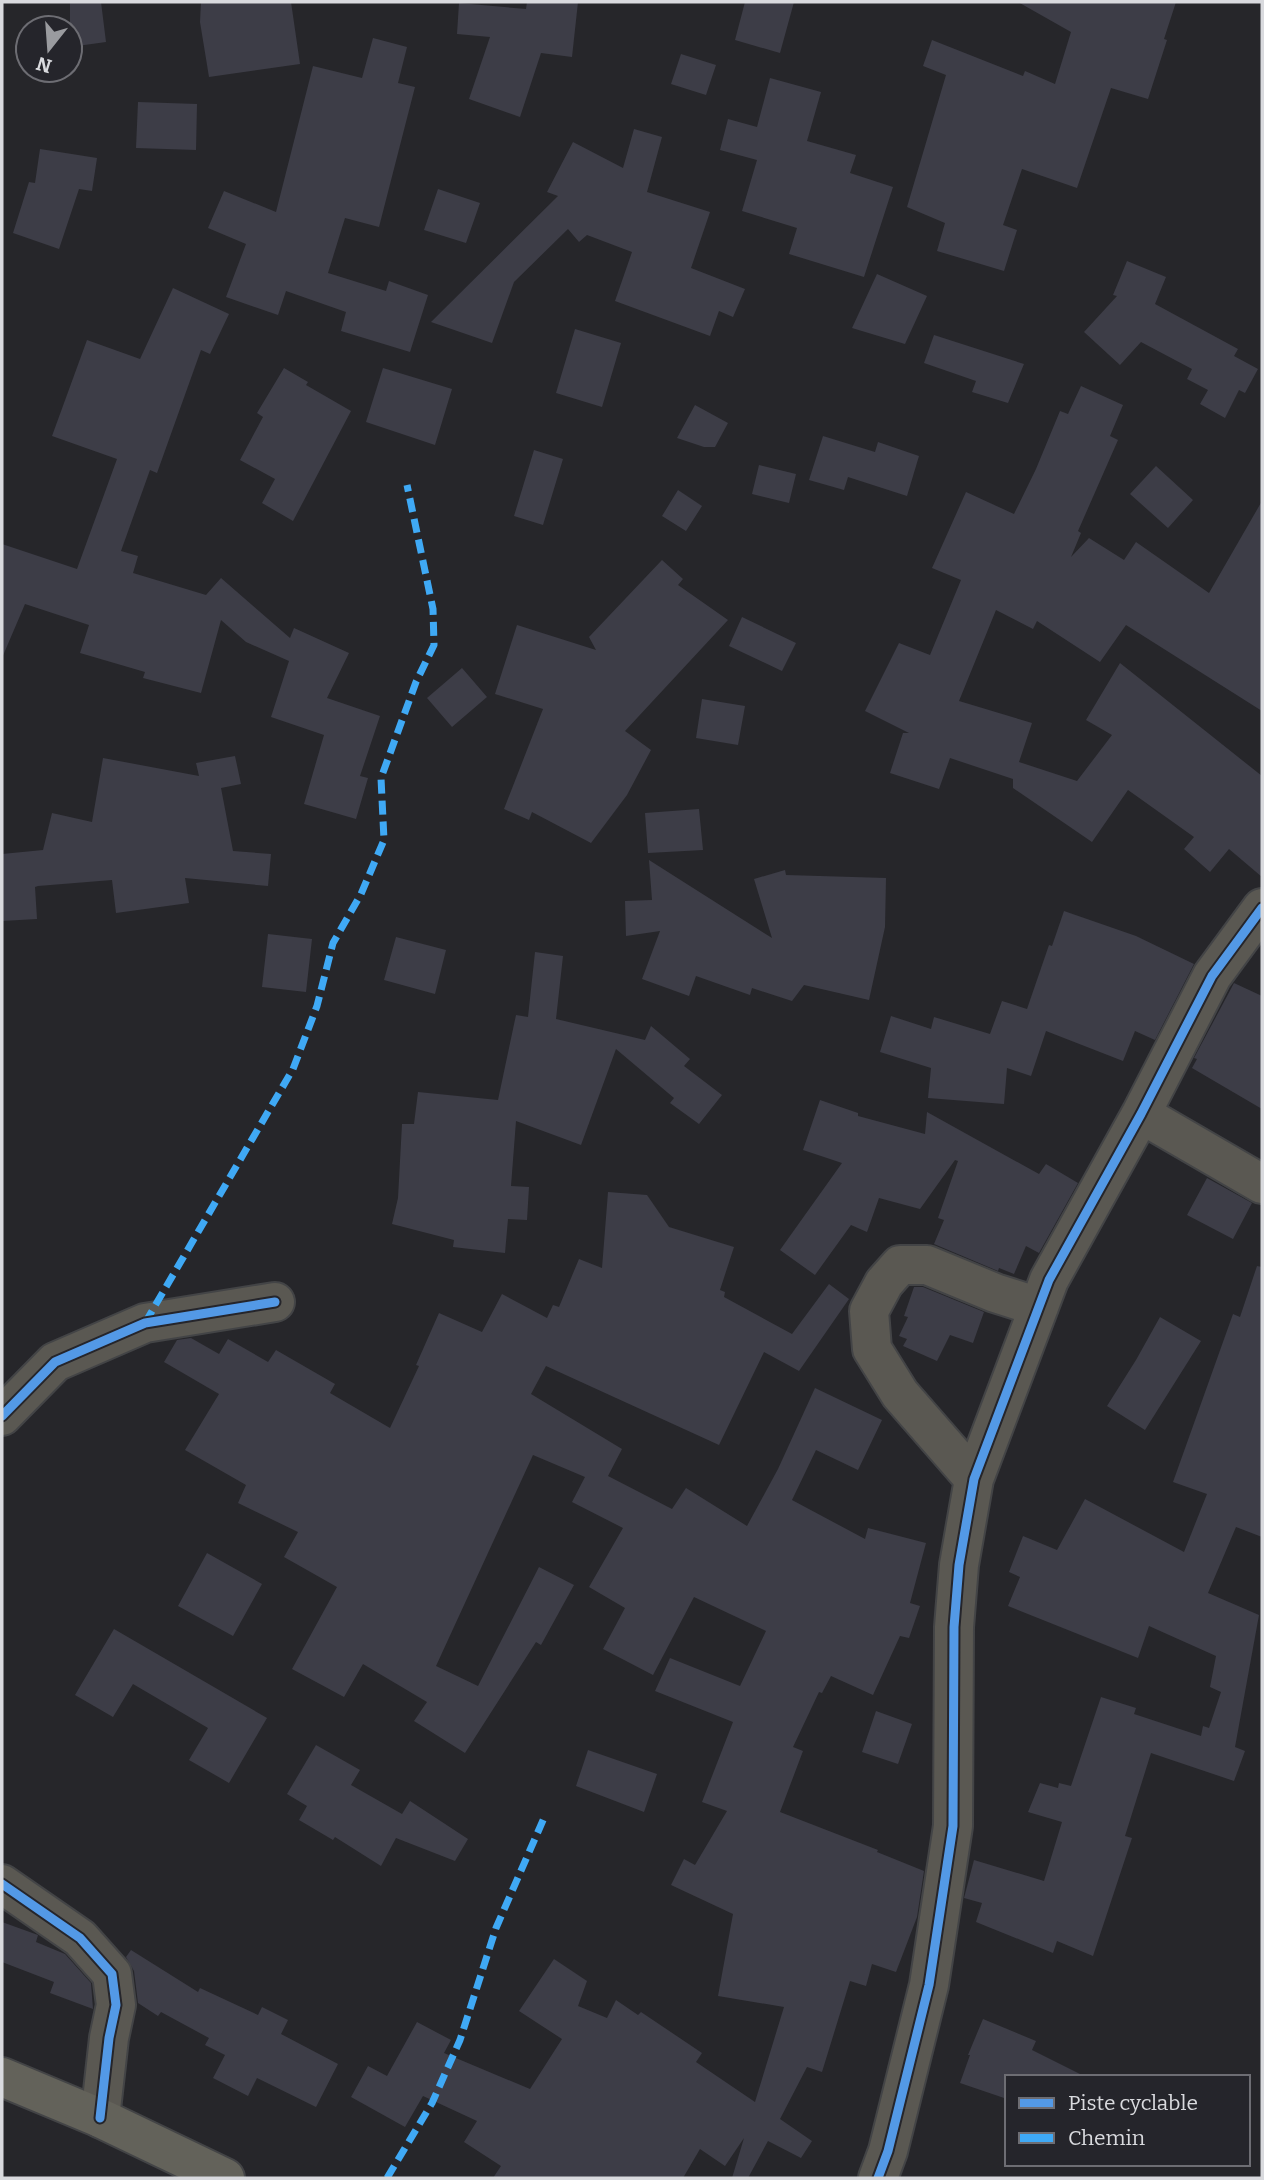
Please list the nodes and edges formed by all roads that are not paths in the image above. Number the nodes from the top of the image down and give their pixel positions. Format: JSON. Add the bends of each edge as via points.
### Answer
{"nodes":[{"id":1,"x":1262,"y":908,"type":"edge"},
{"id":2,"x":1141,"y":1114,"type":"junction"},
{"id":3,"x":1262,"y":1184,"type":"edge"},
{"id":4,"x":275,"y":1301,"type":"dead end"},
{"id":5,"x":1039,"y":1307,"type":"junction"},
{"id":6,"x":2,"y":1416,"type":"edge"},
{"id":7,"x":974,"y":1479,"type":"junction"},
{"id":8,"x":2,"y":1884,"type":"edge"},
{"id":9,"x":2,"y":2077,"type":"edge"},
{"id":10,"x":100,"y":2118,"type":"junction"},
{"id":11,"x":225,"y":2178,"type":"edge"},
{"id":12,"x":878,"y":2178,"type":"edge"}],
"edges":[{"from":1,"to":2,"type":"street","via":[[1212,976]]},
{"from":2,"to":3,"type":"street"},
{"from":2,"to":5,"type":"street","via":[[1049,1280]]},
{"from":4,"to":6,"type":"street","via":[[145,1323],[55,1362]]},
{"from":5,"to":7,"type":"street"},
{"from":5,"to":7,"type":"street","via":[[927,1265],[900,1265],[869,1311],[872,1349],[900,1394]]},
{"from":7,"to":12,"type":"street","via":[[958,1565],[954,1627],[953,1826],[929,1985]]},
{"from":8,"to":10,"type":"street","via":[[80,1938],[112,1974],[116,2005]]},
{"from":9,"to":10,"type":"main road"},
{"from":10,"to":11,"type":"main road"}]}
